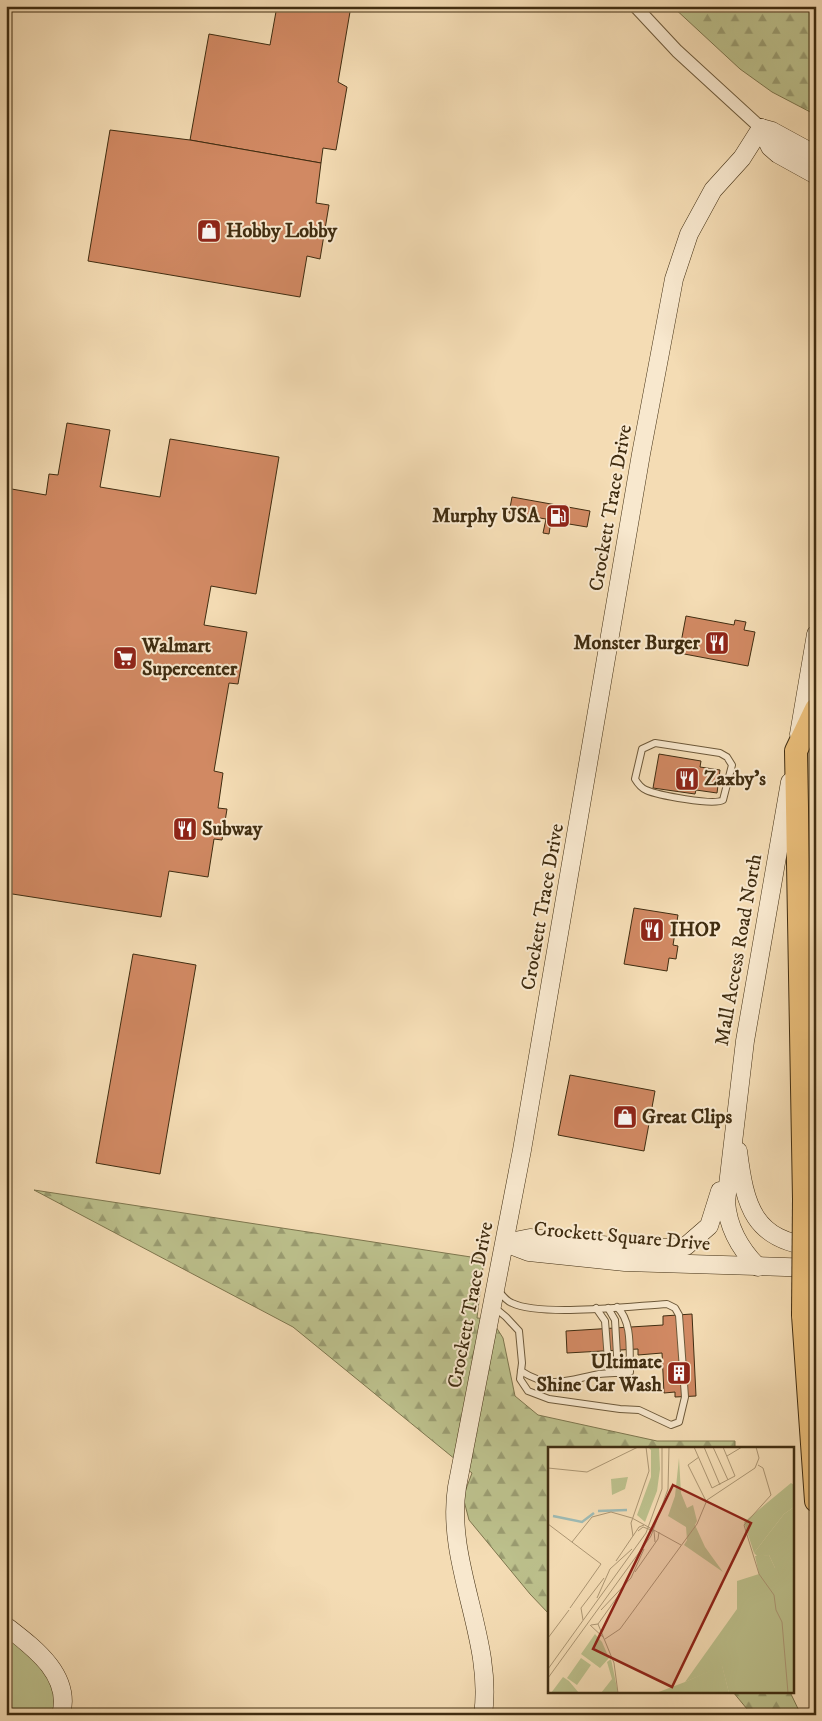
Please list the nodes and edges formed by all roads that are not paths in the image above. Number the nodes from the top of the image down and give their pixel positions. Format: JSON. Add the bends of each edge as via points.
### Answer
{"nodes":[{"id":1,"x":635,"y":6,"type":"edge"},
{"id":2,"x":761,"y":128,"type":"junction"},
{"id":3,"x":816,"y":155,"type":"edge"},
{"id":4,"x":816,"y":175,"type":"edge"},
{"id":5,"x":816,"y":634,"type":"edge"},
{"id":6,"x":816,"y":709,"type":"edge"},
{"id":7,"x":796,"y":751,"type":"junction"},
{"id":8,"x":727,"y":758,"type":"junction"},
{"id":9,"x":736,"y":766,"type":"dead end"},
{"id":10,"x":816,"y":1090,"type":"edge"},
{"id":11,"x":734,"y":1123,"type":"junction"},
{"id":12,"x":804,"y":1199,"type":"junction"},
{"id":13,"x":505,"y":1243,"type":"junction"},
{"id":14,"x":816,"y":1247,"type":"edge"},
{"id":15,"x":758,"y":1267,"type":"junction"},
{"id":16,"x":816,"y":1268,"type":"edge"},
{"id":17,"x":497,"y":1287,"type":"junction"},
{"id":18,"x":493,"y":1306,"type":"junction"},
{"id":19,"x":617,"y":1307,"type":"junction"},
{"id":20,"x":596,"y":1308,"type":"junction"},
{"id":21,"x":608,"y":1308,"type":"junction"},
{"id":22,"x":521,"y":1371,"type":"junction"},
{"id":23,"x":618,"y":1373,"type":"junction"},
{"id":24,"x":609,"y":1374,"type":"junction"},
{"id":25,"x":816,"y":1501,"type":"edge"},
{"id":26,"x":6,"y":1626,"type":"edge"},
{"id":27,"x":61,"y":1715,"type":"edge"},
{"id":28,"x":483,"y":1715,"type":"edge"}],
"edges":[{"from":1,"to":2,"type":"street"},
{"from":2,"to":3,"type":"street"},
{"from":2,"to":4,"type":"street","via":[[770,147],[778,154]]},
{"from":2,"to":13,"type":"street","name":"Crockett Trace Drive","via":[[742,158],[709,197],[689,234],[674,279]]},
{"from":5,"to":7,"type":"street","name":"Mall Access Road North"},
{"from":6,"to":7,"type":"highway"},
{"from":7,"to":11,"type":"street","name":"Mall Access Road North","via":[[761,942]]},
{"from":7,"to":12,"type":"highway"},
{"from":8,"to":8,"type":"lane","via":[[720,753],[655,743],[642,749],[636,779],[646,790],[719,803],[725,796],[732,765]]},
{"from":8,"to":9,"type":"lane","via":[[734,759]]},
{"from":10,"to":12,"type":"highway"},
{"from":11,"to":13,"type":"street","name":"Crockett Square Drive","via":[[714,1216],[709,1226],[686,1246],[612,1246],[530,1238]]},
{"from":11,"to":14,"type":"street","via":[[744,1190],[754,1214],[782,1241]]},
{"from":11,"to":15,"type":"street","name":"Mall Access Road North","via":[[727,1213],[741,1246]]},
{"from":12,"to":25,"type":"highway","bridge":true,"via":[[803,1315]]},
{"from":13,"to":15,"type":"street","name":"Crockett Square Drive","via":[[528,1252],[570,1258]]},
{"from":13,"to":17,"type":"street","name":"Crockett Trace Drive"},
{"from":15,"to":16,"type":"street","name":"Crockett Square Drive"},
{"from":17,"to":18,"type":"street","name":"Crockett Trace Drive"},
{"from":17,"to":20,"type":"lane","via":[[510,1303],[522,1307]]},
{"from":18,"to":22,"type":"lane","via":[[519,1332]]},
{"from":18,"to":28,"type":"street","name":"Crockett Trace Drive","via":[[454,1515],[485,1678]]},
{"from":19,"to":21,"type":"lane"},
{"from":19,"to":22,"type":"lane","via":[[667,1304],[679,1315],[685,1397],[679,1422],[671,1425],[639,1410],[549,1399],[528,1391],[520,1379]]},
{"from":19,"to":23,"type":"lane","via":[[628,1327],[630,1372]]},
{"from":20,"to":21,"type":"lane"},
{"from":20,"to":24,"type":"lane","via":[[605,1321]]},
{"from":21,"to":23,"type":"lane","via":[[615,1320]]},
{"from":22,"to":24,"type":"lane","via":[[534,1380],[549,1383]]},
{"from":23,"to":24,"type":"lane"},
{"from":26,"to":27,"type":"street","via":[[45,1659],[56,1674],[64,1705]]}]}
